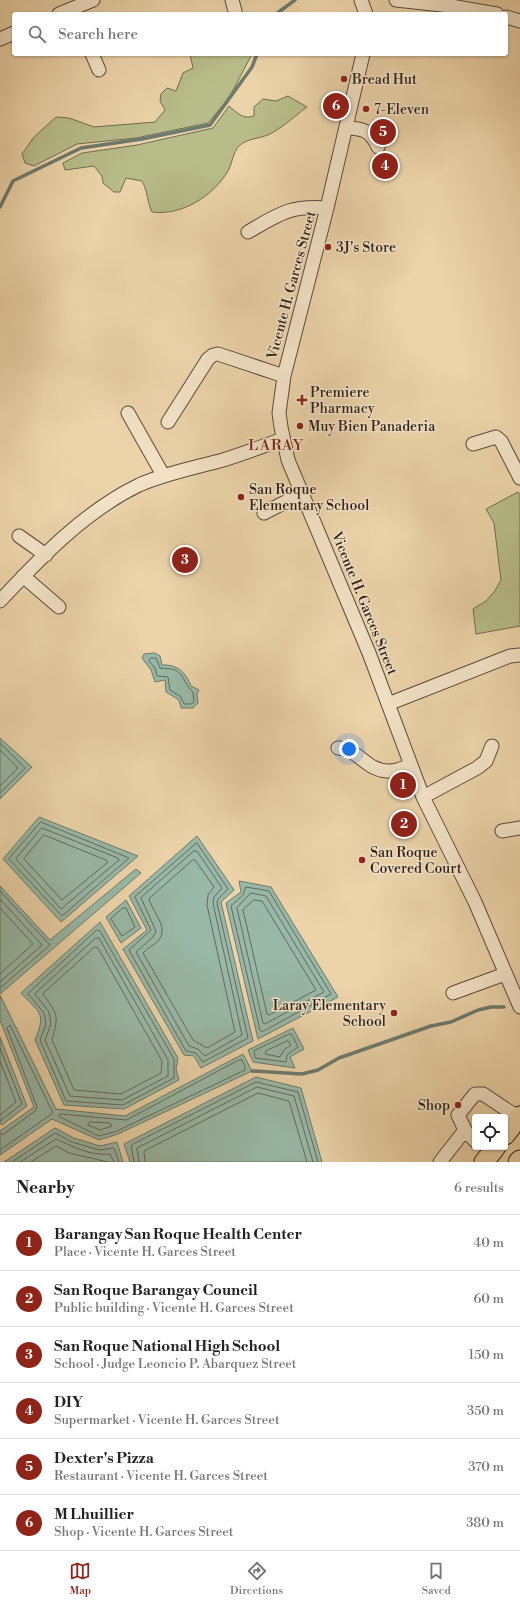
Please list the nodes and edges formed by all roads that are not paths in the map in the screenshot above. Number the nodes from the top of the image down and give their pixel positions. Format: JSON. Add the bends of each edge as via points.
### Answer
{"nodes":[{"id":1,"x":92,"y":0,"type":"edge"},
{"id":2,"x":361,"y":0,"type":"edge"},
{"id":3,"x":396,"y":0,"type":"edge"},
{"id":4,"x":74,"y":11,"type":"edge"},
{"id":5,"x":365,"y":12,"type":"edge"},
{"id":6,"x":486,"y":12,"type":"edge"},
{"id":7,"x":508,"y":18,"type":"edge"},
{"id":8,"x":520,"y":21,"type":"edge"},
{"id":9,"x":12,"y":34,"type":"edge"},
{"id":10,"x":0,"y":39,"type":"edge"},
{"id":11,"x":93,"y":56,"type":"edge"},
{"id":12,"x":363,"y":56,"type":"edge"},
{"id":13,"x":99,"y":70,"type":"dead end"},
{"id":14,"x":346,"y":128,"type":"junction"},
{"id":15,"x":378,"y":147,"type":"dead end"},
{"id":16,"x":328,"y":208,"type":"junction"},
{"id":17,"x":248,"y":232,"type":"dead end"},
{"id":18,"x":284,"y":376,"type":"junction"},
{"id":19,"x":128,"y":413,"type":"dead end"},
{"id":20,"x":168,"y":422,"type":"dead end"},
{"id":21,"x":283,"y":439,"type":"junction"},
{"id":22,"x":473,"y":444,"type":"dead end"},
{"id":23,"x":163,"y":475,"type":"junction"},
{"id":24,"x":520,"y":478,"type":"edge"},
{"id":25,"x":303,"y":493,"type":"junction"},
{"id":26,"x":264,"y":513,"type":"dead end"},
{"id":27,"x":19,"y":536,"type":"dead end"},
{"id":28,"x":46,"y":555,"type":"junction"},
{"id":29,"x":23,"y":576,"type":"junction"},
{"id":30,"x":0,"y":601,"type":"edge"},
{"id":31,"x":59,"y":607,"type":"dead end"},
{"id":32,"x":520,"y":655,"type":"edge"},
{"id":33,"x":388,"y":704,"type":"junction"},
{"id":34,"x":492,"y":746,"type":"dead end"},
{"id":35,"x":338,"y":748,"type":"dead end"},
{"id":36,"x":412,"y":765,"type":"junction"},
{"id":37,"x":423,"y":797,"type":"junction"},
{"id":38,"x":520,"y":828,"type":"edge"},
{"id":39,"x":502,"y":831,"type":"dead end"},
{"id":40,"x":505,"y":974,"type":"junction"},
{"id":41,"x":454,"y":993,"type":"dead end"},
{"id":42,"x":520,"y":1007,"type":"edge"},
{"id":43,"x":520,"y":1117,"type":"edge"},
{"id":44,"x":464,"y":1130,"type":"junction"},
{"id":45,"x":508,"y":1131,"type":"edge"},
{"id":46,"x":472,"y":1138,"type":"edge"},
{"id":47,"x":520,"y":1160,"type":"edge"},
{"id":48,"x":440,"y":1162,"type":"edge"},
{"id":49,"x":518,"y":1162,"type":"edge"}],
"edges":[{"from":1,"to":4,"type":"street"},
{"from":2,"to":5,"type":"street"},
{"from":3,"to":6,"type":"street"},
{"from":7,"to":8,"type":"street"},
{"from":9,"to":10,"type":"street"},
{"from":11,"to":13,"type":"street"},
{"from":12,"to":14,"type":"street","name":"Vicente H. Garces Street"},
{"from":14,"to":15,"type":"street","via":[[360,128],[374,137]]},
{"from":14,"to":16,"type":"street","name":"Vicente H. Garces Street"},
{"from":16,"to":17,"type":"street","via":[[309,206],[292,209],[278,214]]},
{"from":16,"to":18,"type":"street","name":"Vicente H. Garces Street"},
{"from":18,"to":20,"type":"street","via":[[218,354],[212,355]]},
{"from":18,"to":21,"type":"street","name":"Vicente H. Garces Street","via":[[279,413]]},
{"from":19,"to":23,"type":"street"},
{"from":21,"to":23,"type":"street","via":[[222,460]]},
{"from":21,"to":25,"type":"street","name":"Vicente H. Garces Street","via":[[288,460]]},
{"from":22,"to":24,"type":"street","via":[[496,437],[501,441]]},
{"from":23,"to":28,"type":"street","via":[[113,500],[89,517]]},
{"from":25,"to":26,"type":"street"},
{"from":25,"to":33,"type":"street","name":"Vicente H. Garces Street"},
{"from":27,"to":28,"type":"street"},
{"from":28,"to":29,"type":"street"},
{"from":29,"to":30,"type":"street"},
{"from":29,"to":31,"type":"street"},
{"from":32,"to":33,"type":"street","via":[[510,656]]},
{"from":33,"to":36,"type":"street","name":"Vicente H. Garces Street"},
{"from":34,"to":37,"type":"street","via":[[486,761],[477,768]]},
{"from":35,"to":36,"type":"street","via":[[358,754],[365,763],[388,771]]},
{"from":36,"to":37,"type":"street","name":"Vicente H. Garces Street"},
{"from":37,"to":40,"type":"street","name":"Vicente H. Garces Street","via":[[475,902]]},
{"from":38,"to":39,"type":"street"},
{"from":40,"to":41,"type":"street"},
{"from":40,"to":42,"type":"street","name":"Vicente H. Garces Street"},
{"from":43,"to":44,"type":"street","via":[[479,1093],[458,1115]]},
{"from":43,"to":45,"type":"highway"},
{"from":44,"to":46,"type":"street"},
{"from":44,"to":48,"type":"street"},
{"from":47,"to":49,"type":"highway"}]}
